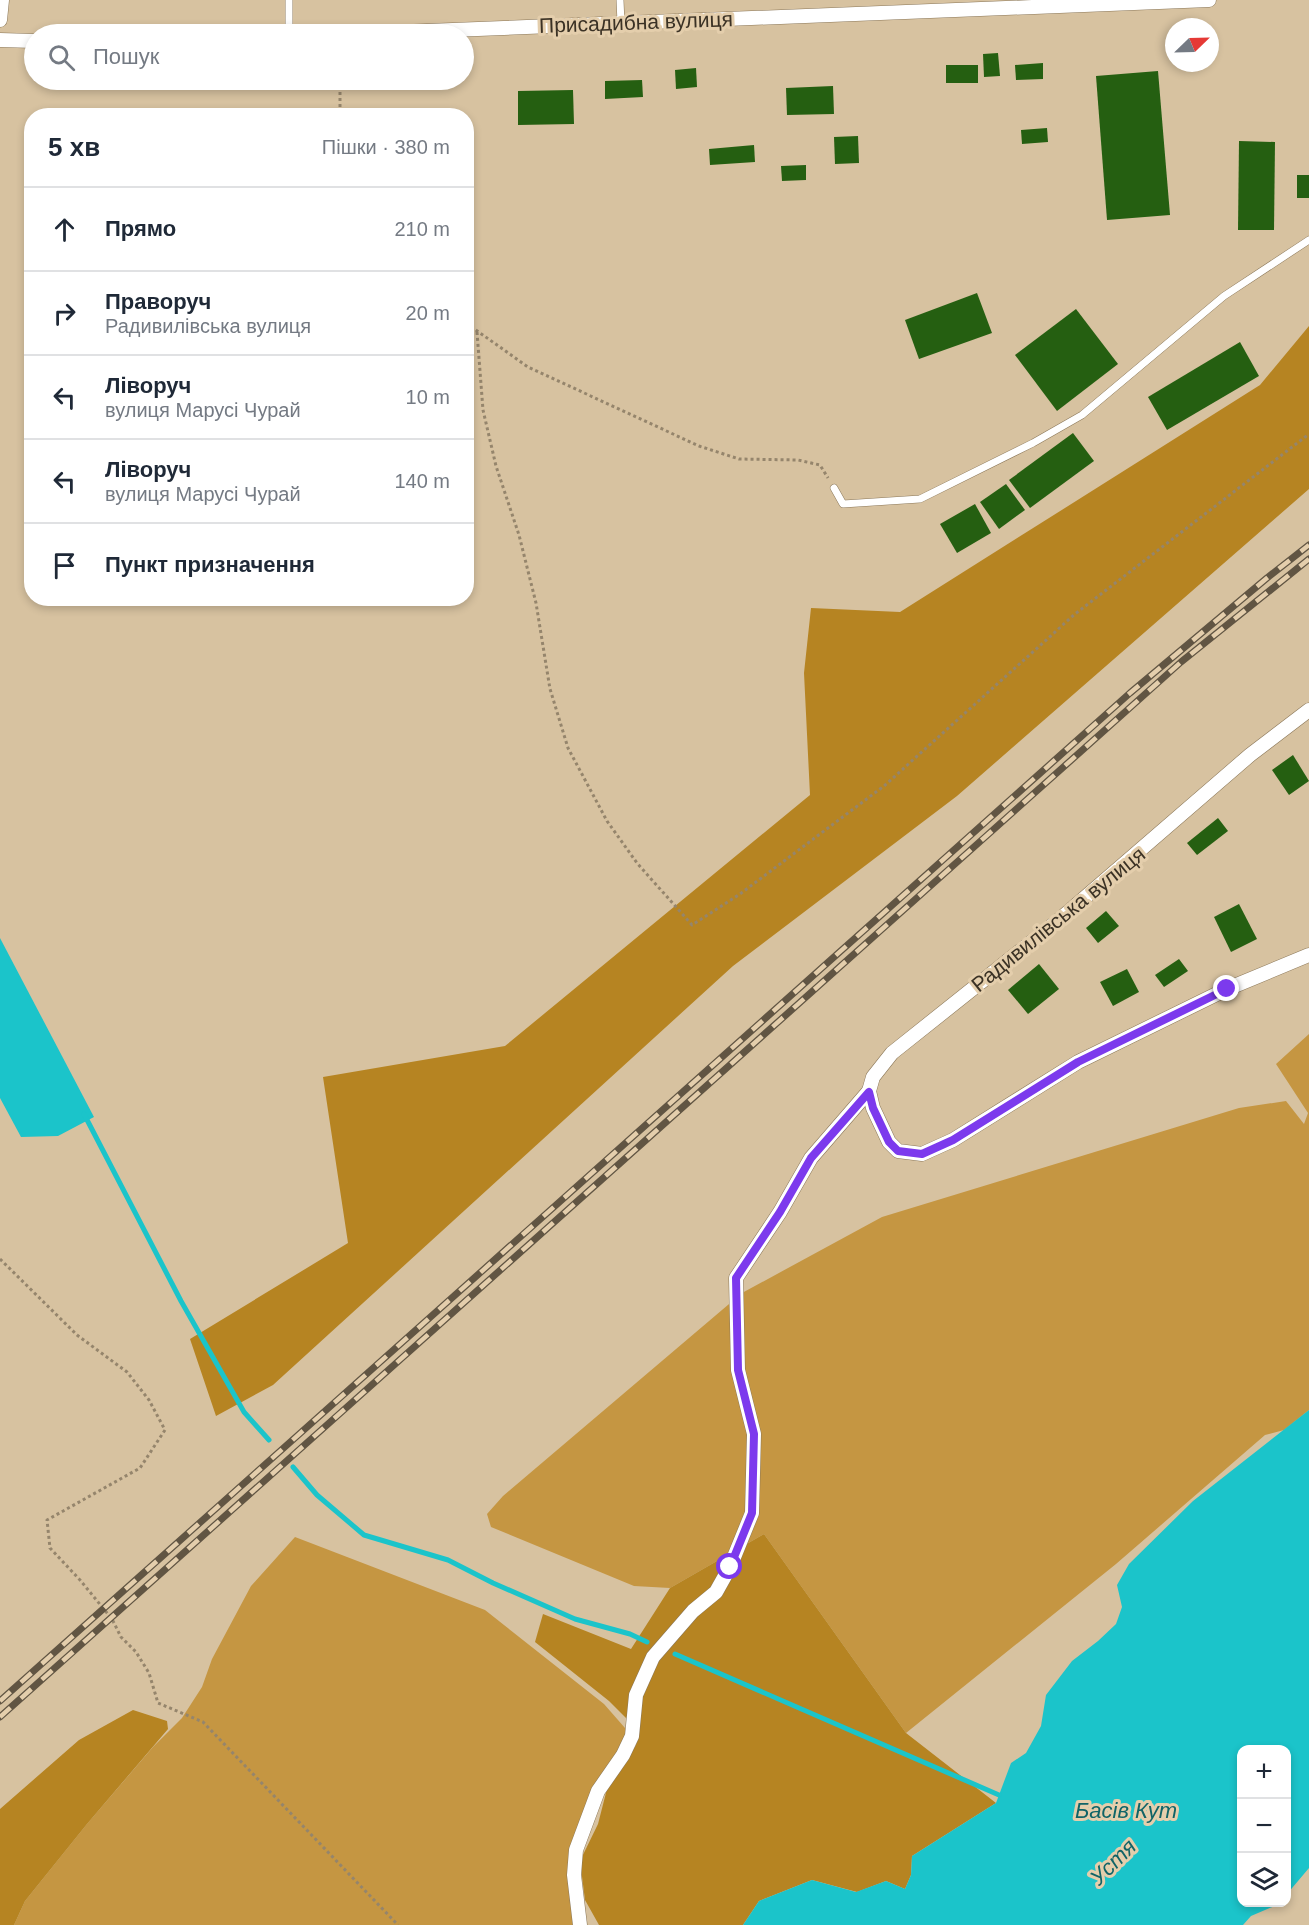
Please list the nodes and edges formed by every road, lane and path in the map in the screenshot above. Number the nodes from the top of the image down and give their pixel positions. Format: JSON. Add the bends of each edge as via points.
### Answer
{"nodes":[{"id":1,"x":2,"y":0,"type":"edge"},
{"id":2,"x":289,"y":0,"type":"edge"},
{"id":3,"x":621,"y":0,"type":"edge"},
{"id":4,"x":1209,"y":0,"type":"edge"},
{"id":5,"x":931,"y":5,"type":"edge"},
{"id":6,"x":0,"y":20,"type":"edge"},
{"id":7,"x":621,"y":23,"type":"junction"},
{"id":8,"x":289,"y":24,"type":"edge"},
{"id":9,"x":474,"y":29,"type":"edge"},
{"id":10,"x":0,"y":40,"type":"edge"},
{"id":11,"x":24,"y":41,"type":"edge"},
{"id":12,"x":340,"y":90,"type":"edge"},
{"id":13,"x":340,"y":108,"type":"edge"},
{"id":14,"x":1309,"y":240,"type":"edge"},
{"id":15,"x":474,"y":330,"type":"edge"},
{"id":16,"x":477,"y":332,"type":"junction"},
{"id":17,"x":1309,"y":434,"type":"edge"},
{"id":18,"x":834,"y":488,"type":"joint"},
{"id":19,"x":1309,"y":710,"type":"edge"},
{"id":20,"x":1309,"y":955,"type":"edge"},
{"id":21,"x":869,"y":1092,"type":"junction"},
{"id":22,"x":0,"y":1259,"type":"edge"},
{"id":23,"x":398,"y":1925,"type":"edge"},
{"id":24,"x":580,"y":1925,"type":"edge"}],
"edges":[{"from":1,"to":6,"type":"street"},
{"from":2,"to":8,"type":"lane"},
{"from":3,"to":7,"type":"lane"},
{"from":4,"to":5,"type":"street","name":"Присадибна вулиця"},
{"from":5,"to":7,"type":"street","name":"Присадибна вулиця"},
{"from":7,"to":9,"type":"street","name":"Присадибна вулиця"},
{"from":10,"to":11,"type":"street"},
{"from":12,"to":13,"type":"path"},
{"from":14,"to":18,"type":"lane","via":[[1224,296],[1082,415],[1033,443],[920,499],[843,504]]},
{"from":15,"to":16,"type":"path"},
{"from":16,"to":17,"type":"path","via":[[483,410],[496,466],[519,535],[536,603],[550,689],[568,748],[607,821],[692,925],[740,894],[884,786],[1075,614]]},
{"from":16,"to":18,"type":"path","via":[[528,367],[699,446],[739,459],[798,460],[820,465]]},
{"from":19,"to":21,"type":"street","name":"Радивилівська вулиця","via":[[1250,755],[1050,927],[892,1053],[873,1077]]},
{"from":20,"to":21,"type":"street","via":[[1227,989],[1078,1062],[953,1140],[922,1154],[898,1151],[889,1142]]},
{"from":21,"to":24,"type":"street","name":"Радивилівська вулиця","via":[[811,1158],[736,1278],[738,1370],[754,1434],[752,1513],[716,1592],[693,1611],[653,1657],[636,1695],[632,1736],[624,1755],[598,1791],[576,1850],[574,1875]]},
{"from":22,"to":23,"type":"path","via":[[77,1335],[127,1372],[149,1400],[165,1430],[140,1468],[47,1520],[50,1548],[136,1652],[149,1673],[158,1704],[203,1722]]}]}
